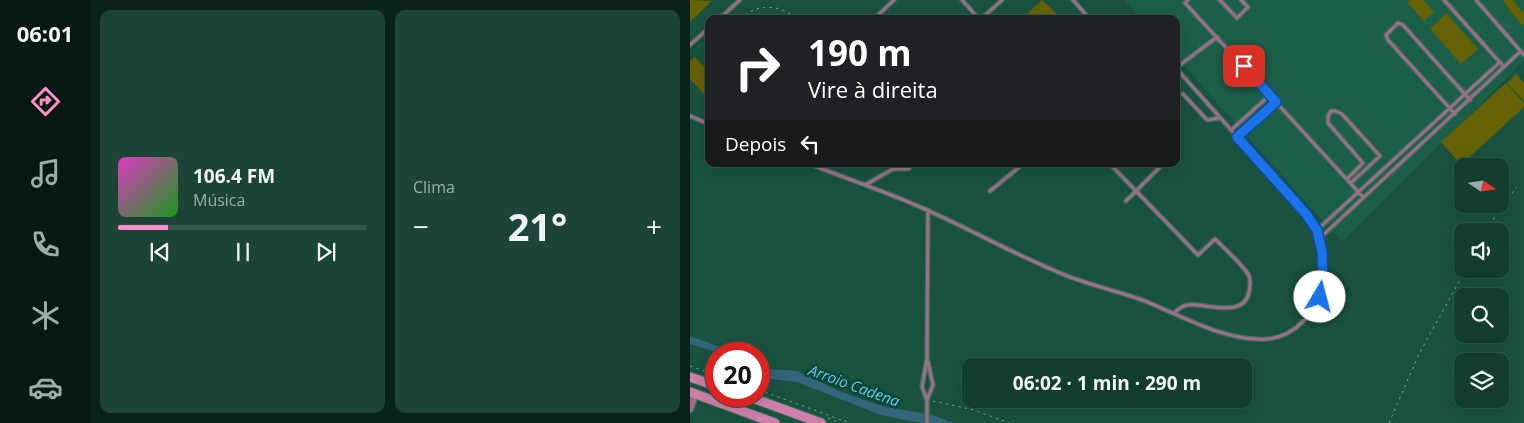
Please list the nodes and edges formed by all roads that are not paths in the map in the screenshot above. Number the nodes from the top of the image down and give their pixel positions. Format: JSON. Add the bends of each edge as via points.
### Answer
{"nodes":[{"id":1,"x":740,"y":0,"type":"edge"},
{"id":2,"x":894,"y":0,"type":"edge"},
{"id":3,"x":962,"y":0,"type":"edge"},
{"id":4,"x":1002,"y":0,"type":"edge"},
{"id":5,"x":1072,"y":0,"type":"edge"},
{"id":6,"x":1188,"y":0,"type":"edge"},
{"id":7,"x":1220,"y":0,"type":"edge"},
{"id":8,"x":1242,"y":0,"type":"edge"},
{"id":9,"x":1444,"y":0,"type":"edge"},
{"id":10,"x":1476,"y":0,"type":"edge"},
{"id":11,"x":879,"y":14,"type":"edge"},
{"id":12,"x":723,"y":15,"type":"edge"},
{"id":13,"x":976,"y":15,"type":"edge"},
{"id":14,"x":985,"y":15,"type":"edge"},
{"id":15,"x":1086,"y":15,"type":"edge"},
{"id":16,"x":705,"y":32,"type":"edge"},
{"id":17,"x":1217,"y":37,"type":"junction"},
{"id":18,"x":690,"y":45,"type":"edge"},
{"id":19,"x":1523,"y":53,"type":"edge"},
{"id":20,"x":1500,"y":62,"type":"junction"},
{"id":21,"x":1180,"y":65,"type":"edge"},
{"id":22,"x":1504,"y":67,"type":"junction"},
{"id":23,"x":1180,"y":73,"type":"edge"},
{"id":24,"x":1183,"y":94,"type":"dead end"},
{"id":25,"x":1465,"y":94,"type":"junction"},
{"id":26,"x":1270,"y":95,"type":"junction"},
{"id":27,"x":1470,"y":100,"type":"junction"},
{"id":28,"x":1276,"y":102,"type":"junction"},
{"id":29,"x":1450,"y":109,"type":"junction"},
{"id":30,"x":1455,"y":114,"type":"junction"},
{"id":31,"x":690,"y":116,"type":"edge"},
{"id":32,"x":1220,"y":118,"type":"junction"},
{"id":33,"x":705,"y":122,"type":"edge"},
{"id":34,"x":1230,"y":130,"type":"junction"},
{"id":35,"x":1237,"y":137,"type":"junction"},
{"id":36,"x":817,"y":167,"type":"edge"},
{"id":37,"x":910,"y":167,"type":"edge"},
{"id":38,"x":1014,"y":167,"type":"edge"},
{"id":39,"x":1113,"y":167,"type":"edge"},
{"id":40,"x":1160,"y":167,"type":"edge"},
{"id":41,"x":893,"y":169,"type":"joint"},
{"id":42,"x":1347,"y":179,"type":"junction"},
{"id":43,"x":1351,"y":183,"type":"junction"},
{"id":44,"x":864,"y":186,"type":"junction"},
{"id":45,"x":990,"y":191,"type":"dead end"},
{"id":46,"x":1136,"y":191,"type":"junction"},
{"id":47,"x":1359,"y":192,"type":"junction"},
{"id":48,"x":1363,"y":197,"type":"junction"},
{"id":49,"x":1126,"y":201,"type":"dead end"},
{"id":50,"x":928,"y":210,"type":"junction"},
{"id":51,"x":1317,"y":230,"type":"junction"},
{"id":52,"x":1320,"y":238,"type":"junction"},
{"id":53,"x":1174,"y":312,"type":"junction"},
{"id":54,"x":927,"y":359,"type":"junction"},
{"id":55,"x":690,"y":377,"type":"edge"},
{"id":56,"x":705,"y":382,"type":"edge"},
{"id":57,"x":692,"y":393,"type":"edge"},
{"id":58,"x":928,"y":400,"type":"junction"},
{"id":59,"x":770,"y":405,"type":"edge"},
{"id":60,"x":690,"y":409,"type":"edge"},
{"id":61,"x":762,"y":421,"type":"edge"},
{"id":62,"x":776,"y":423,"type":"edge"},
{"id":63,"x":820,"y":423,"type":"edge"},
{"id":64,"x":927,"y":423,"type":"edge"}],
"edges":[{"from":1,"to":12,"type":"lane"},
{"from":2,"to":11,"type":"lane"},
{"from":3,"to":13,"type":"lane"},
{"from":4,"to":14,"type":"lane"},
{"from":5,"to":15,"type":"lane"},
{"from":6,"to":17,"type":"lane","via":[[1185,3]]},
{"from":7,"to":8,"type":"lane","via":[[1237,18],[1248,7]]},
{"from":9,"to":20,"type":"lane"},
{"from":10,"to":19,"type":"lane"},
{"from":16,"to":18,"type":"lane"},
{"from":17,"to":21,"type":"lane"},
{"from":17,"to":26,"type":"lane"},
{"from":19,"to":22,"type":"lane"},
{"from":20,"to":22,"type":"lane"},
{"from":20,"to":25,"type":"lane"},
{"from":22,"to":27,"type":"lane"},
{"from":23,"to":32,"type":"lane"},
{"from":24,"to":32,"type":"lane","via":[[1206,120]]},
{"from":25,"to":27,"type":"lane"},
{"from":25,"to":29,"type":"lane"},
{"from":25,"to":29,"type":"lane","via":[[1398,23],[1386,35],[1388,40]]},
{"from":26,"to":28,"type":"lane"},
{"from":26,"to":34,"type":"lane"},
{"from":27,"to":30,"type":"lane"},
{"from":28,"to":35,"type":"lane"},
{"from":28,"to":42,"type":"lane"},
{"from":29,"to":30,"type":"lane"},
{"from":29,"to":47,"type":"lane"},
{"from":30,"to":48,"type":"lane"},
{"from":31,"to":33,"type":"lane"},
{"from":32,"to":34,"type":"lane"},
{"from":34,"to":35,"type":"lane"},
{"from":35,"to":51,"type":"lane"},
{"from":36,"to":44,"type":"lane"},
{"from":37,"to":41,"type":"lane","via":[[908,170]]},
{"from":38,"to":45,"type":"lane"},
{"from":39,"to":46,"type":"lane"},
{"from":40,"to":46,"type":"lane"},
{"from":41,"to":44,"type":"lane"},
{"from":42,"to":43,"type":"lane"},
{"from":42,"to":43,"type":"lane","via":[[1363,163],[1328,123],[1331,111],[1342,114],[1380,156]]},
{"from":43,"to":47,"type":"lane"},
{"from":44,"to":50,"type":"lane"},
{"from":46,"to":49,"type":"lane"},
{"from":46,"to":53,"type":"lane","via":[[1198,256],[1216,239],[1249,275],[1249,295],[1238,306],[1186,304]]},
{"from":47,"to":48,"type":"lane"},
{"from":47,"to":51,"type":"lane"},
{"from":48,"to":52,"type":"lane"},
{"from":50,"to":53,"type":"lane","via":[[1028,259]]},
{"from":50,"to":54,"type":"lane"},
{"from":51,"to":52,"type":"lane"},
{"from":52,"to":53,"type":"lane","via":[[1323,275],[1320,297],[1305,320],[1283,336],[1267,339],[1229,335]]},
{"from":54,"to":58,"type":"lane","via":[[933,385]]},
{"from":54,"to":58,"type":"lane","via":[[922,386]]},
{"from":55,"to":56,"type":"main road"},
{"from":57,"to":60,"type":"street"},
{"from":57,"to":61,"type":"main road"},
{"from":58,"to":64,"type":"lane"},
{"from":59,"to":63,"type":"main road"},
{"from":61,"to":62,"type":"main road"}]}
